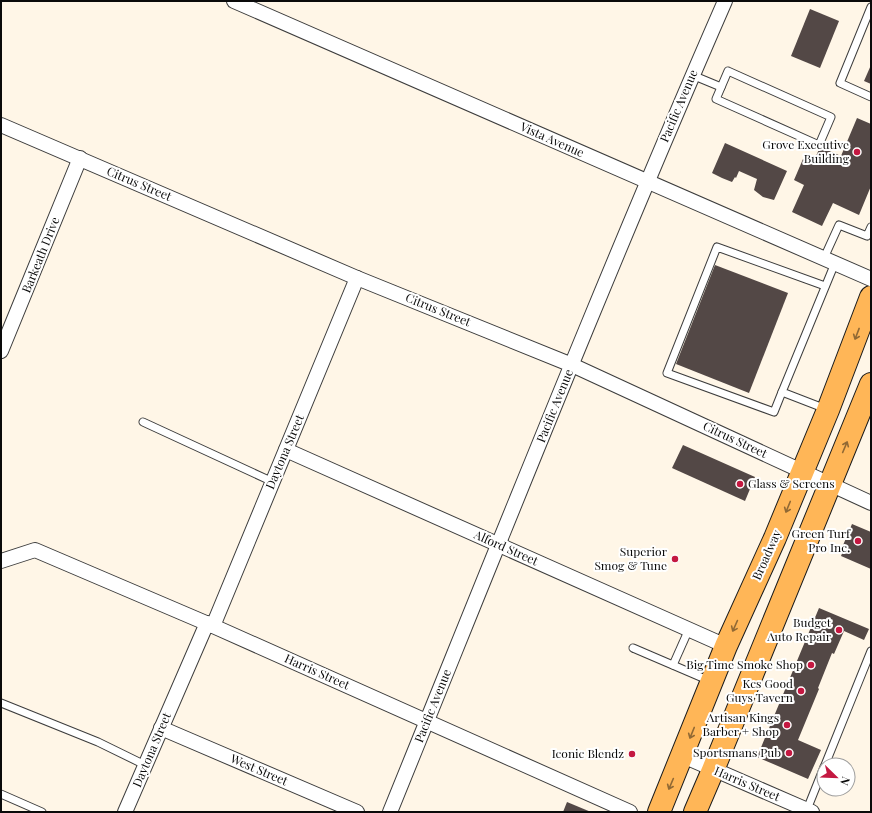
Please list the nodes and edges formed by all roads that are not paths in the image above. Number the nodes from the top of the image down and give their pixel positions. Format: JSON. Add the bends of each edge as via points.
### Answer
{"nodes":[{"id":1,"x":234,"y":1,"type":"edge"},
{"id":2,"x":724,"y":1,"type":"edge"},
{"id":3,"x":871,"y":7,"type":"edge"},
{"id":4,"x":692,"y":75,"type":"junction"},
{"id":5,"x":721,"y":87,"type":"junction"},
{"id":6,"x":871,"y":97,"type":"edge"},
{"id":7,"x":1,"y":125,"type":"edge"},
{"id":8,"x":80,"y":158,"type":"junction"},
{"id":9,"x":647,"y":182,"type":"junction"},
{"id":10,"x":871,"y":227,"type":"edge"},
{"id":11,"x":830,"y":260,"type":"junction"},
{"id":12,"x":358,"y":278,"type":"junction"},
{"id":13,"x":871,"y":279,"type":"edge"},
{"id":14,"x":825,"y":286,"type":"junction"},
{"id":15,"x":871,"y":297,"type":"edge"},
{"id":16,"x":1,"y":351,"type":"edge"},
{"id":17,"x":572,"y":365,"type":"junction"},
{"id":18,"x":871,"y":384,"type":"edge"},
{"id":19,"x":782,"y":392,"type":"junction"},
{"id":20,"x":828,"y":410,"type":"junction"},
{"id":21,"x":143,"y":422,"type":"dead end"},
{"id":22,"x":286,"y":450,"type":"junction"},
{"id":23,"x":802,"y":471,"type":"junction"},
{"id":24,"x":273,"y":482,"type":"junction"},
{"id":25,"x":830,"y":483,"type":"junction"},
{"id":26,"x":871,"y":503,"type":"edge"},
{"id":27,"x":498,"y":545,"type":"junction"},
{"id":28,"x":1,"y":561,"type":"edge"},
{"id":29,"x":210,"y":624,"type":"junction"},
{"id":30,"x":689,"y":629,"type":"junction"},
{"id":31,"x":726,"y":646,"type":"junction"},
{"id":32,"x":633,"y":648,"type":"dead end"},
{"id":33,"x":871,"y":651,"type":"edge"},
{"id":34,"x":673,"y":665,"type":"junction"},
{"id":35,"x":712,"y":681,"type":"junction"},
{"id":36,"x":1,"y":703,"type":"edge"},
{"id":37,"x":428,"y":720,"type":"junction"},
{"id":38,"x":161,"y":728,"type":"junction"},
{"id":39,"x":683,"y":756,"type":"junction"},
{"id":40,"x":828,"y":757,"type":"edge"},
{"id":41,"x":145,"y":765,"type":"junction"},
{"id":42,"x":714,"y":770,"type":"junction"},
{"id":43,"x":816,"y":788,"type":"edge"},
{"id":44,"x":1,"y":794,"type":"edge"},
{"id":45,"x":808,"y":811,"type":"edge"},
{"id":46,"x":42,"y":812,"type":"edge"},
{"id":47,"x":125,"y":812,"type":"edge"},
{"id":48,"x":357,"y":812,"type":"edge"},
{"id":49,"x":390,"y":812,"type":"edge"},
{"id":50,"x":630,"y":812,"type":"edge"},
{"id":51,"x":659,"y":812,"type":"edge"},
{"id":52,"x":695,"y":812,"type":"edge"}],
"edges":[{"from":1,"to":9,"type":"street","name":"Vista Avenue"},
{"from":2,"to":4,"type":"street","name":"Pacific Avenue"},
{"from":3,"to":6,"type":"lane","via":[[840,83]]},
{"from":4,"to":5,"type":"lane"},
{"from":4,"to":9,"type":"street","name":"Pacific Avenue"},
{"from":5,"to":5,"type":"lane","via":[[716,99],[819,145],[830,118],[728,71]]},
{"from":7,"to":8,"type":"street","name":"Citrus Street"},
{"from":8,"to":12,"type":"street","name":"Citrus Street"},
{"from":8,"to":16,"type":"street","name":"Barkeath Drive"},
{"from":9,"to":11,"type":"street","name":"Vista Avenue"},
{"from":9,"to":17,"type":"street","name":"Pacific Avenue"},
{"from":10,"to":11,"type":"lane","via":[[867,236],[839,225]]},
{"from":11,"to":13,"type":"street","name":"Vista Avenue"},
{"from":11,"to":14,"type":"lane"},
{"from":12,"to":17,"type":"street","name":"Citrus Street"},
{"from":12,"to":22,"type":"street","name":"Daytona Street"},
{"from":14,"to":19,"type":"lane"},
{"from":14,"to":19,"type":"lane","via":[[717,247],[667,373],[774,412]]},
{"from":15,"to":20,"type":"main road","name":"Broadway","one_way":true},
{"from":17,"to":23,"type":"street","name":"Citrus Street"},
{"from":17,"to":27,"type":"street","name":"Pacific Avenue"},
{"from":25,"to":18,"type":"main road","one_way":true},
{"from":19,"to":20,"type":"lane"},
{"from":20,"to":23,"type":"main road","name":"Broadway"},
{"from":21,"to":24,"type":"lane"},
{"from":22,"to":24,"type":"street","name":"Daytona Street"},
{"from":22,"to":27,"type":"street","name":"Alford Street"},
{"from":23,"to":25,"type":"street","name":"Citrus Street"},
{"from":23,"to":31,"type":"main road","name":"Broadway","one_way":true},
{"from":24,"to":29,"type":"street","name":"Daytona Street"},
{"from":25,"to":26,"type":"street","name":"Citrus Street"},
{"from":25,"to":42,"type":"main road"},
{"from":27,"to":30,"type":"street","name":"Alford Street"},
{"from":27,"to":37,"type":"street","name":"Pacific Avenue"},
{"from":28,"to":29,"type":"street","name":"Harris Street","via":[[36,550]]},
{"from":29,"to":37,"type":"street","name":"Harris Street"},
{"from":29,"to":38,"type":"street","name":"Daytona Street"},
{"from":30,"to":31,"type":"street","name":"Alford Street"},
{"from":30,"to":34,"type":"lane"},
{"from":31,"to":35,"type":"main road","name":"Broadway"},
{"from":32,"to":34,"type":"lane"},
{"from":33,"to":40,"type":"lane"},
{"from":34,"to":35,"type":"lane"},
{"from":35,"to":39,"type":"main road","name":"Broadway","one_way":true},
{"from":36,"to":41,"type":"lane","via":[[98,742]]},
{"from":37,"to":49,"type":"street","name":"Pacific Avenue"},
{"from":37,"to":50,"type":"street","name":"Harris Street"},
{"from":38,"to":41,"type":"street","name":"Daytona Street"},
{"from":38,"to":48,"type":"street","name":"West Street"},
{"from":39,"to":42,"type":"street","name":"Harris Street"},
{"from":39,"to":51,"type":"main road","name":"Broadway","one_way":true},
{"from":41,"to":47,"type":"street","name":"Daytona Street"},
{"from":42,"to":45,"type":"street","name":"Harris Street"},
{"from":42,"to":52,"type":"main road"},
{"from":43,"to":45,"type":"lane"},
{"from":44,"to":46,"type":"lane"}]}
